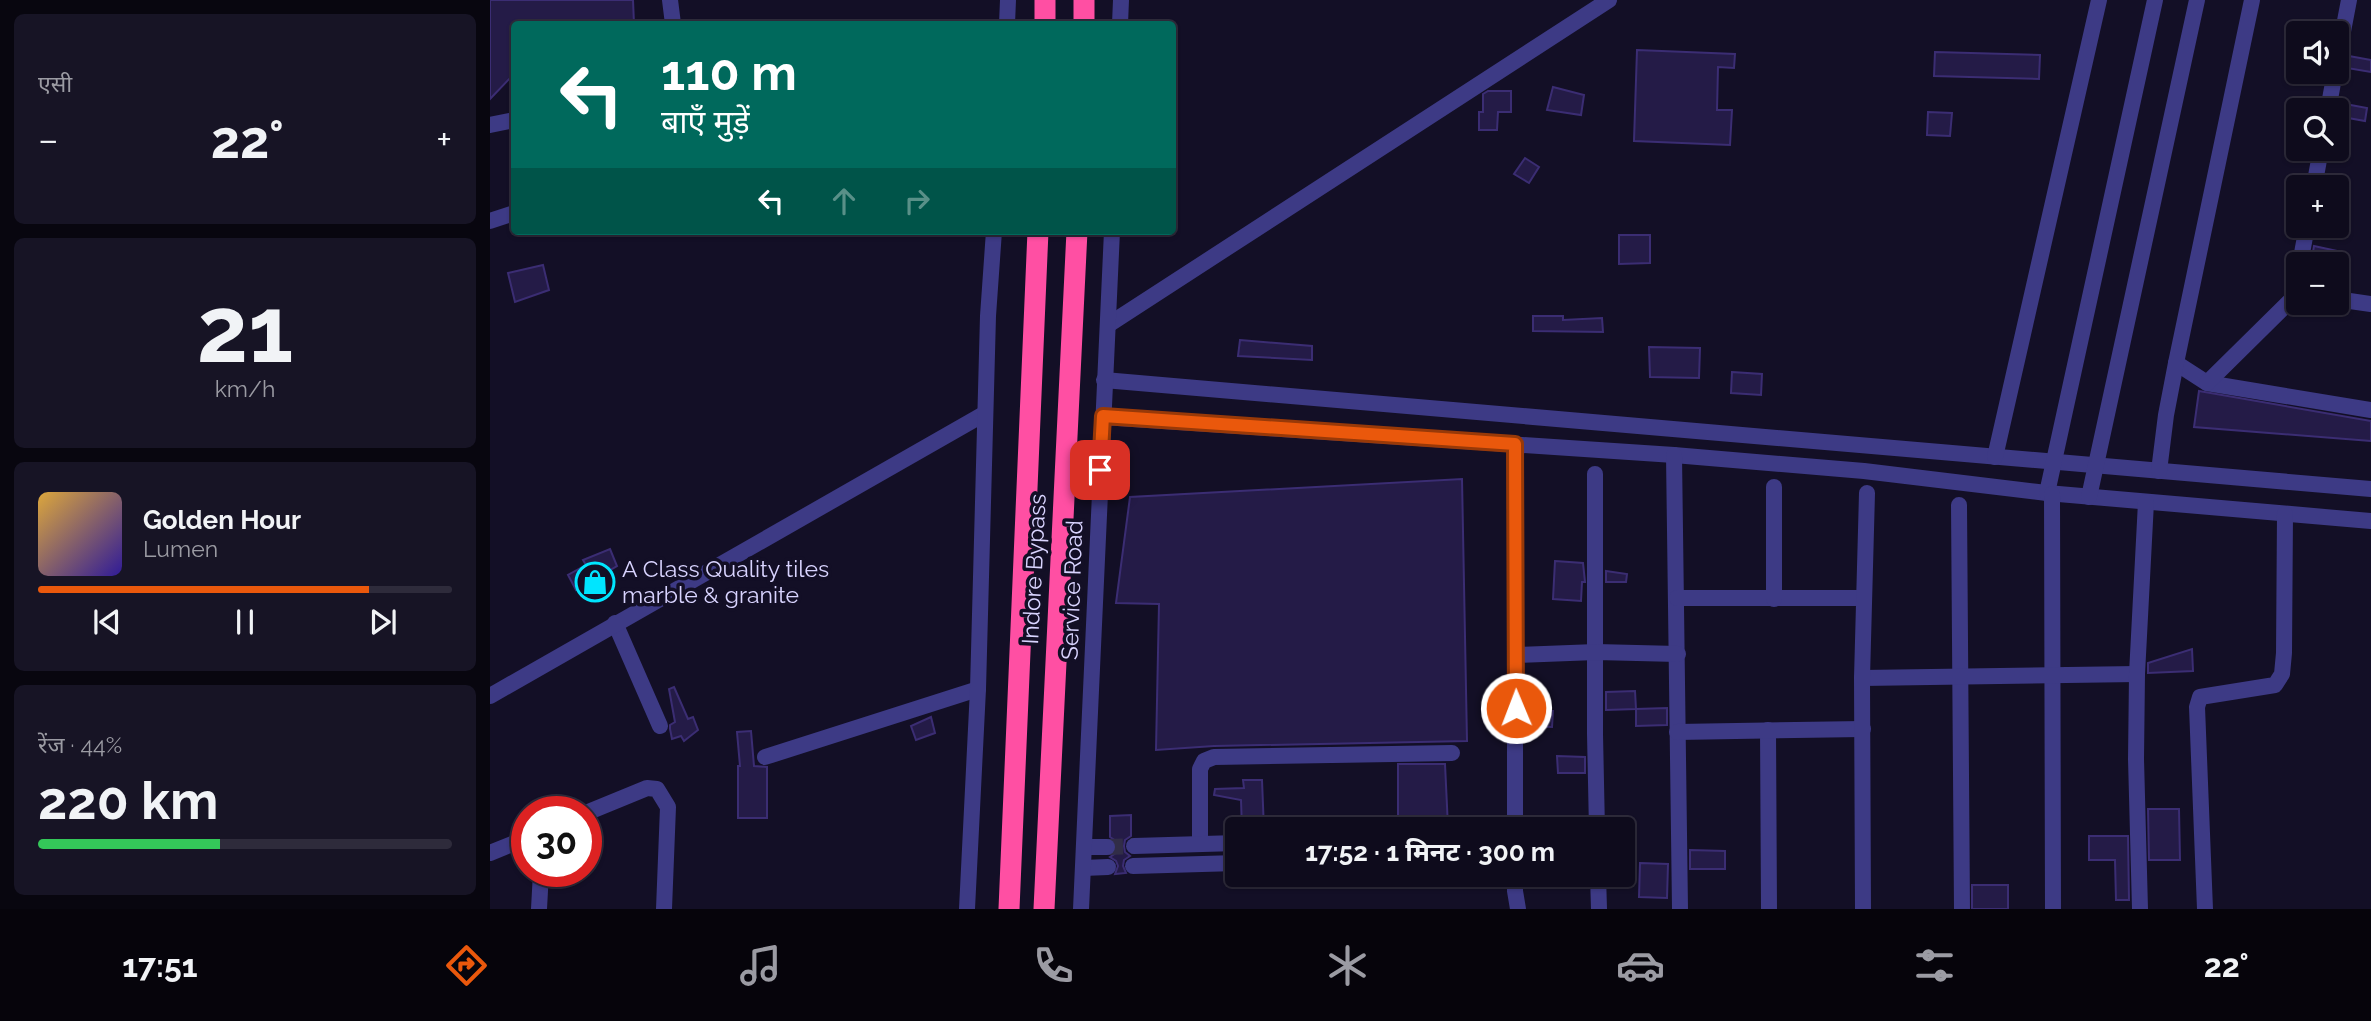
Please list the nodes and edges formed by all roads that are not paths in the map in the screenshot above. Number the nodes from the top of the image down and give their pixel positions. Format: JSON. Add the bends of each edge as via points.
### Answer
{"nodes":[{"id":1,"x":670,"y":0,"type":"edge"},
{"id":2,"x":1008,"y":0,"type":"edge"},
{"id":3,"x":1045,"y":0,"type":"edge"},
{"id":4,"x":1084,"y":0,"type":"edge"},
{"id":5,"x":1121,"y":0,"type":"edge"},
{"id":6,"x":1609,"y":0,"type":"edge"},
{"id":7,"x":2099,"y":0,"type":"edge"},
{"id":8,"x":2155,"y":0,"type":"edge"},
{"id":9,"x":2197,"y":0,"type":"edge"},
{"id":10,"x":2252,"y":0,"type":"edge"},
{"id":11,"x":2349,"y":0,"type":"edge"},
{"id":12,"x":673,"y":21,"type":"edge"},
{"id":13,"x":1007,"y":21,"type":"edge"},
{"id":14,"x":1045,"y":21,"type":"edge"},
{"id":15,"x":1084,"y":21,"type":"edge"},
{"id":16,"x":1120,"y":21,"type":"edge"},
{"id":17,"x":2345,"y":21,"type":"edge"},
{"id":18,"x":511,"y":121,"type":"edge"},
{"id":19,"x":490,"y":125,"type":"edge"},
{"id":20,"x":511,"y":214,"type":"edge"},
{"id":21,"x":490,"y":220,"type":"edge"},
{"id":22,"x":993,"y":235,"type":"edge"},
{"id":23,"x":1038,"y":235,"type":"edge"},
{"id":24,"x":1077,"y":235,"type":"edge"},
{"id":25,"x":1112,"y":235,"type":"edge"},
{"id":26,"x":2349,"y":300,"type":"edge"},
{"id":27,"x":2286,"y":302,"type":"edge"},
{"id":28,"x":2371,"y":303,"type":"edge"},
{"id":29,"x":1108,"y":325,"type":"junction"},
{"id":30,"x":2176,"y":363,"type":"junction"},
{"id":31,"x":1104,"y":380,"type":"junction"},
{"id":32,"x":2207,"y":383,"type":"junction"},
{"id":33,"x":2371,"y":410,"type":"edge"},
{"id":34,"x":984,"y":414,"type":"junction"},
{"id":35,"x":1103,"y":416,"type":"junction"},
{"id":36,"x":1515,"y":444,"type":"junction"},
{"id":37,"x":1674,"y":455,"type":"junction"},
{"id":38,"x":1995,"y":457,"type":"junction"},
{"id":39,"x":2052,"y":462,"type":"junction"},
{"id":40,"x":2094,"y":465,"type":"junction"},
{"id":41,"x":2159,"y":471,"type":"junction"},
{"id":42,"x":1595,"y":474,"type":"dead end"},
{"id":43,"x":1774,"y":487,"type":"dead end"},
{"id":44,"x":2371,"y":489,"type":"edge"},
{"id":45,"x":1867,"y":493,"type":"dead end"},
{"id":46,"x":2049,"y":494,"type":"junction"},
{"id":47,"x":2089,"y":497,"type":"junction"},
{"id":48,"x":2146,"y":502,"type":"junction"},
{"id":49,"x":1959,"y":505,"type":"dead end"},
{"id":50,"x":2285,"y":514,"type":"junction"},
{"id":51,"x":2371,"y":521,"type":"edge"},
{"id":52,"x":1677,"y":598,"type":"junction"},
{"id":53,"x":1864,"y":598,"type":"junction"},
{"id":54,"x":1774,"y":599,"type":"junction"},
{"id":55,"x":615,"y":623,"type":"junction"},
{"id":56,"x":1596,"y":652,"type":"junction"},
{"id":57,"x":1678,"y":653,"type":"junction"},
{"id":58,"x":1515,"y":655,"type":"junction"},
{"id":59,"x":2137,"y":674,"type":"junction"},
{"id":60,"x":1959,"y":677,"type":"junction"},
{"id":61,"x":2052,"y":677,"type":"junction"},
{"id":62,"x":1862,"y":678,"type":"junction"},
{"id":63,"x":978,"y":689,"type":"junction"},
{"id":64,"x":490,"y":696,"type":"edge"},
{"id":65,"x":660,"y":726,"type":"dead end"},
{"id":66,"x":1863,"y":729,"type":"junction"},
{"id":67,"x":1768,"y":730,"type":"junction"},
{"id":68,"x":1677,"y":732,"type":"junction"},
{"id":69,"x":1452,"y":753,"type":"dead end"},
{"id":70,"x":765,"y":757,"type":"dead end"},
{"id":71,"x":602,"y":807,"type":"edge"},
{"id":72,"x":1515,"y":817,"type":"edge"},
{"id":73,"x":1597,"y":817,"type":"edge"},
{"id":74,"x":1225,"y":843,"type":"edge"},
{"id":75,"x":511,"y":844,"type":"edge"},
{"id":76,"x":1200,"y":844,"type":"junction"},
{"id":77,"x":1134,"y":846,"type":"tunnel mouth"},
{"id":78,"x":1084,"y":847,"type":"junction"},
{"id":79,"x":1107,"y":847,"type":"tunnel mouth"},
{"id":80,"x":490,"y":853,"type":"edge"},
{"id":81,"x":1225,"y":863,"type":"edge"},
{"id":82,"x":1133,"y":866,"type":"tunnel mouth"},
{"id":83,"x":1083,"y":867,"type":"junction"},
{"id":84,"x":1108,"y":867,"type":"tunnel mouth"},
{"id":85,"x":540,"y":887,"type":"edge"},
{"id":86,"x":1515,"y":887,"type":"edge"},
{"id":87,"x":1598,"y":887,"type":"edge"},
{"id":88,"x":539,"y":909,"type":"edge"},
{"id":89,"x":663,"y":909,"type":"edge"},
{"id":90,"x":967,"y":909,"type":"edge"},
{"id":91,"x":1009,"y":909,"type":"edge"},
{"id":92,"x":1044,"y":909,"type":"edge"},
{"id":93,"x":1081,"y":909,"type":"edge"},
{"id":94,"x":1518,"y":909,"type":"edge"},
{"id":95,"x":1599,"y":909,"type":"edge"},
{"id":96,"x":1680,"y":909,"type":"edge"},
{"id":97,"x":1769,"y":909,"type":"edge"},
{"id":98,"x":1863,"y":909,"type":"edge"},
{"id":99,"x":1962,"y":909,"type":"edge"},
{"id":100,"x":2053,"y":909,"type":"edge"},
{"id":101,"x":2140,"y":909,"type":"edge"},
{"id":102,"x":2205,"y":909,"type":"edge"}],
"edges":[{"from":1,"to":12,"type":"street"},
{"from":2,"to":13,"type":"street"},
{"from":3,"to":14,"type":"highway"},
{"from":4,"to":15,"type":"highway"},
{"from":5,"to":16,"type":"street"},
{"from":6,"to":29,"type":"street"},
{"from":7,"to":38,"type":"street"},
{"from":8,"to":39,"type":"street"},
{"from":9,"to":40,"type":"street"},
{"from":10,"to":30,"type":"street"},
{"from":11,"to":17,"type":"street"},
{"from":18,"to":19,"type":"street"},
{"from":20,"to":21,"type":"street"},
{"from":22,"to":34,"type":"street"},
{"from":23,"to":91,"type":"highway","name":"Indore Bypass"},
{"from":24,"to":92,"type":"highway","name":"Indore Bypass"},
{"from":25,"to":29,"type":"street","name":"Service Road"},
{"from":26,"to":28,"type":"street"},
{"from":27,"to":32,"type":"street"},
{"from":29,"to":31,"type":"street","name":"Service Road"},
{"from":30,"to":32,"type":"street"},
{"from":30,"to":41,"type":"street"},
{"from":31,"to":35,"type":"street","name":"Service Road"},
{"from":31,"to":38,"type":"street"},
{"from":32,"to":33,"type":"street"},
{"from":34,"to":55,"type":"street"},
{"from":34,"to":63,"type":"street"},
{"from":35,"to":36,"type":"street"},
{"from":35,"to":78,"type":"street","name":"Service Road"},
{"from":36,"to":37,"type":"street"},
{"from":36,"to":58,"type":"street"},
{"from":37,"to":46,"type":"street","via":[[1864,471]]},
{"from":37,"to":52,"type":"street"},
{"from":38,"to":39,"type":"street"},
{"from":39,"to":40,"type":"street"},
{"from":39,"to":46,"type":"street"},
{"from":40,"to":41,"type":"street"},
{"from":40,"to":47,"type":"street"},
{"from":41,"to":44,"type":"street"},
{"from":42,"to":56,"type":"street"},
{"from":43,"to":54,"type":"street"},
{"from":45,"to":53,"type":"street"},
{"from":46,"to":47,"type":"street"},
{"from":46,"to":61,"type":"street"},
{"from":47,"to":48,"type":"street"},
{"from":48,"to":50,"type":"street"},
{"from":48,"to":59,"type":"street"},
{"from":49,"to":60,"type":"street"},
{"from":50,"to":51,"type":"street"},
{"from":50,"to":102,"type":"street","via":[[2282,674],[2276,685],[2200,697],[2197,707]]},
{"from":52,"to":54,"type":"street"},
{"from":52,"to":57,"type":"street"},
{"from":53,"to":54,"type":"street"},
{"from":53,"to":62,"type":"street"},
{"from":55,"to":64,"type":"street"},
{"from":55,"to":65,"type":"street"},
{"from":56,"to":57,"type":"street"},
{"from":56,"to":58,"type":"street"},
{"from":56,"to":73,"type":"street"},
{"from":57,"to":68,"type":"street"},
{"from":58,"to":72,"type":"street"},
{"from":59,"to":61,"type":"street"},
{"from":59,"to":101,"type":"street"},
{"from":60,"to":61,"type":"street"},
{"from":60,"to":62,"type":"street"},
{"from":60,"to":99,"type":"street"},
{"from":61,"to":100,"type":"street"},
{"from":62,"to":66,"type":"street"},
{"from":63,"to":70,"type":"street"},
{"from":63,"to":90,"type":"street"},
{"from":66,"to":67,"type":"street"},
{"from":66,"to":98,"type":"street"},
{"from":67,"to":68,"type":"street"},
{"from":67,"to":97,"type":"street"},
{"from":68,"to":96,"type":"street"},
{"from":69,"to":76,"type":"street","via":[[1214,757],[1200,769]]},
{"from":71,"to":89,"type":"street","via":[[648,788],[657,789],[668,807]]},
{"from":74,"to":76,"type":"street"},
{"from":75,"to":80,"type":"street"},
{"from":76,"to":77,"type":"street"},
{"from":78,"to":79,"type":"street"},
{"from":78,"to":83,"type":"street","name":"Service Road"},
{"from":81,"to":82,"type":"street"},
{"from":83,"to":84,"type":"street"},
{"from":83,"to":93,"type":"street","name":"Service Road"},
{"from":85,"to":88,"type":"street"},
{"from":86,"to":94,"type":"street"},
{"from":87,"to":95,"type":"street"}]}
